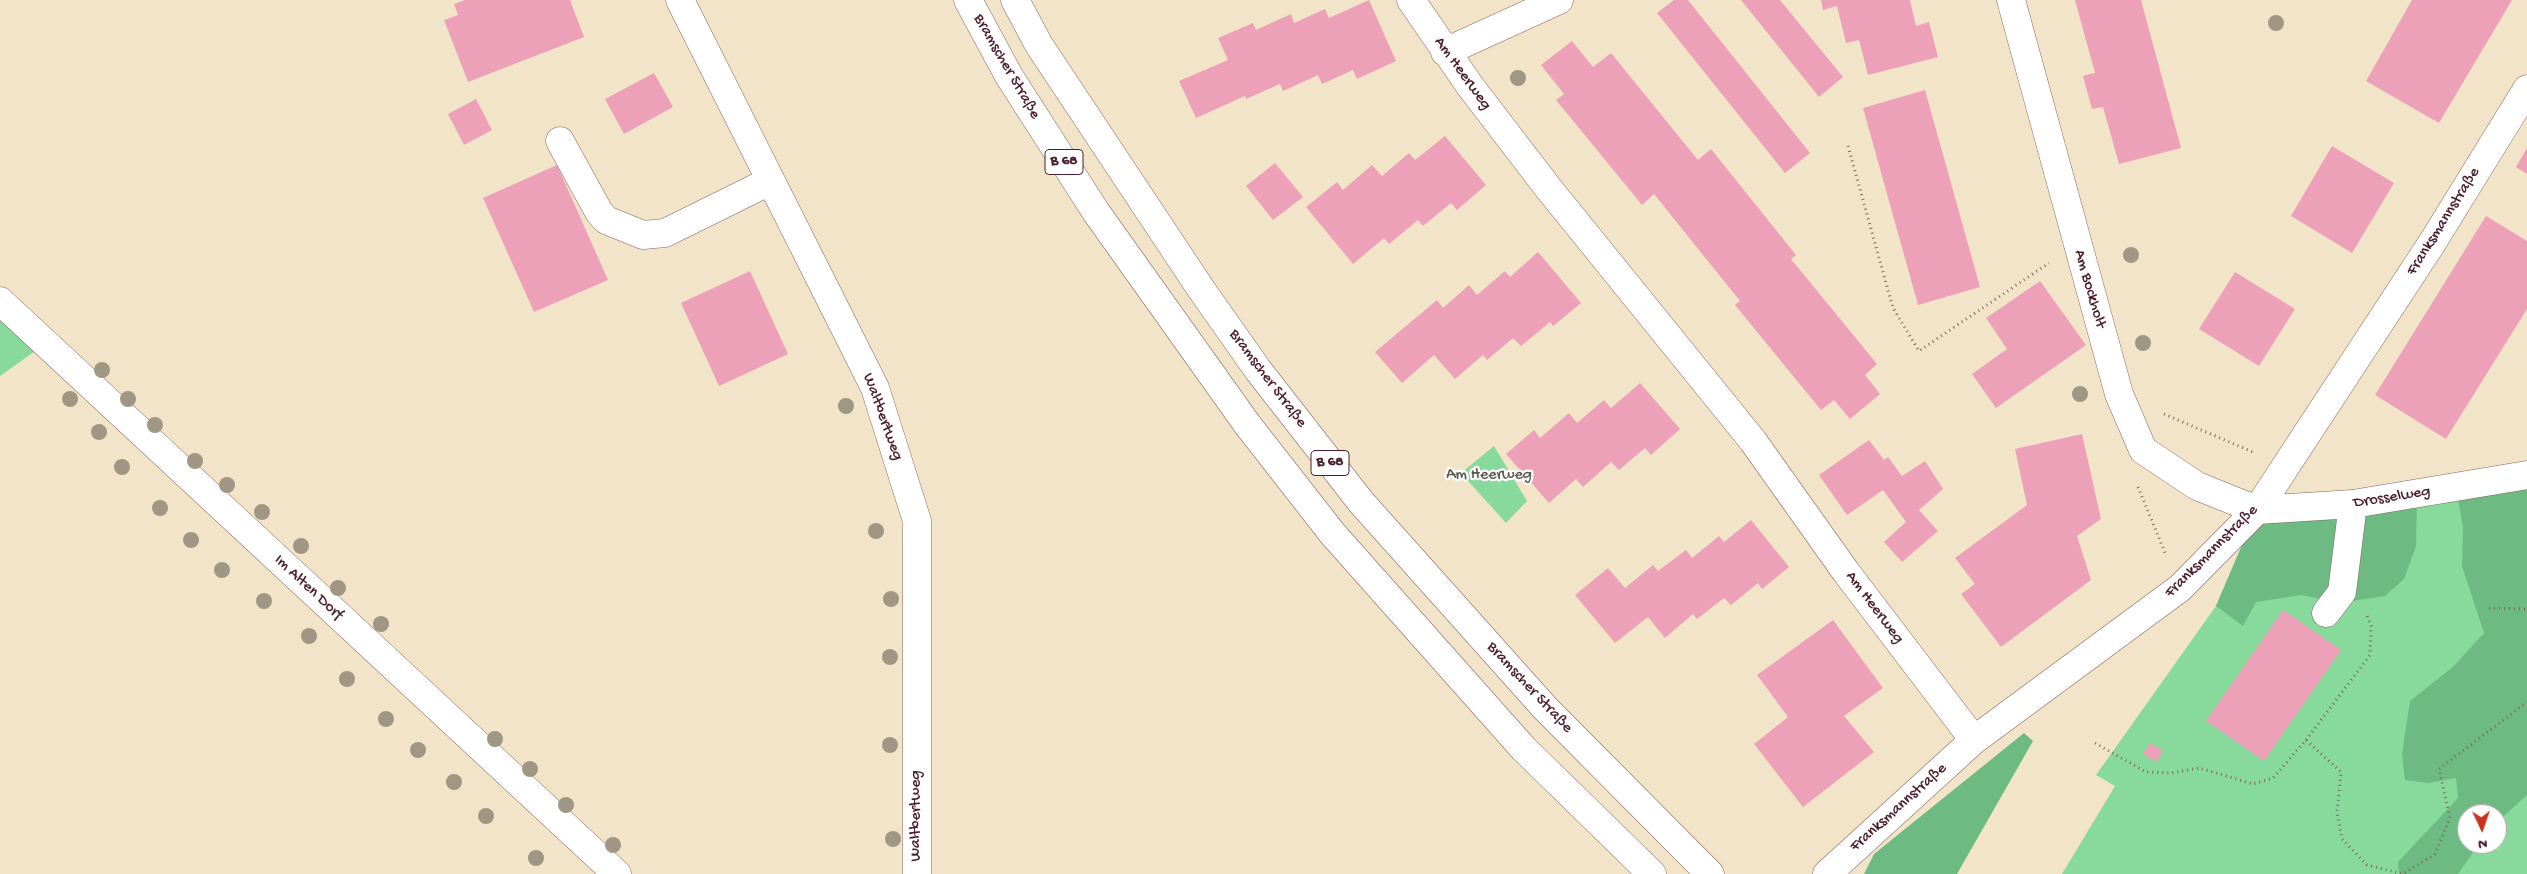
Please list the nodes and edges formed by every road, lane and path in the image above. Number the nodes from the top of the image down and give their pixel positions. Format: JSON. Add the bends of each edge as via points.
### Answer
{"nodes":[{"id":1,"x":680,"y":0,"type":"edge"},
{"id":2,"x":968,"y":0,"type":"edge"},
{"id":3,"x":1015,"y":0,"type":"edge"},
{"id":4,"x":1411,"y":0,"type":"edge"},
{"id":5,"x":1559,"y":0,"type":"edge"},
{"id":6,"x":2011,"y":0,"type":"edge"},
{"id":7,"x":1444,"y":52,"type":"junction"},
{"id":8,"x":2527,"y":89,"type":"edge"},
{"id":9,"x":560,"y":141,"type":"dead end"},
{"id":10,"x":1848,"y":146,"type":"dead end"},
{"id":11,"x":770,"y":181,"type":"junction"},
{"id":12,"x":2076,"y":244,"type":"junction"},
{"id":13,"x":0,"y":300,"type":"edge"},
{"id":14,"x":2119,"y":394,"type":"junction"},
{"id":15,"x":2143,"y":450,"type":"junction"},
{"id":16,"x":2285,"y":467,"type":"junction"},
{"id":17,"x":2527,"y":475,"type":"edge"},
{"id":18,"x":2352,"y":504,"type":"junction"},
{"id":19,"x":2257,"y":510,"type":"junction"},
{"id":20,"x":2180,"y":588,"type":"junction"},
{"id":21,"x":2342,"y":592,"type":"junction"},
{"id":22,"x":2489,"y":608,"type":"dead end"},
{"id":23,"x":2527,"y":609,"type":"edge"},
{"id":24,"x":2326,"y":614,"type":"dead end"},
{"id":25,"x":2527,"y":702,"type":"edge"},
{"id":26,"x":1974,"y":740,"type":"junction"},
{"id":27,"x":2306,"y":740,"type":"junction"},
{"id":28,"x":2095,"y":742,"type":"dead end"},
{"id":29,"x":1831,"y":870,"type":"edge"},
{"id":30,"x":617,"y":874,"type":"edge"},
{"id":31,"x":917,"y":874,"type":"edge"},
{"id":32,"x":1652,"y":874,"type":"edge"},
{"id":33,"x":1710,"y":874,"type":"edge"}],
"edges":[{"from":1,"to":11,"type":"main road","name":"Waltbertweg"},
{"from":2,"to":32,"type":"main road","name":"Bramscher Straße","number":"B 68","via":[[1009,76],[1096,212],[1247,424],[1332,533],[1523,748]]},
{"from":3,"to":33,"type":"main road","name":"Bramscher Straße","number":"B 68","via":[[1039,45],[1201,289],[1258,370],[1361,502],[1546,710]]},
{"from":4,"to":7,"type":"main road","name":"Am Heerweg"},
{"from":5,"to":7,"type":"main road"},
{"from":6,"to":12,"type":"main road","name":"Am Bockholt"},
{"from":7,"to":26,"type":"main road","name":"Am Heerweg","via":[[1549,189],[1753,441],[1846,572]]},
{"from":8,"to":16,"type":"main road","name":"Franksmannstraße","via":[[2432,243]]},
{"from":9,"to":11,"type":"main road","via":[[606,220],[643,235],[665,233]]},
{"from":10,"to":12,"type":"path","via":[[1893,308],[1919,351]]},
{"from":11,"to":31,"type":"main road","name":"Waltbertweg","via":[[875,388],[917,521]]},
{"from":12,"to":14,"type":"main road","name":"Am Bockholt"},
{"from":13,"to":30,"type":"main road","name":"Im Alten Dorf"},
{"from":14,"to":15,"type":"main road","name":"Am Bockholt"},
{"from":14,"to":16,"type":"path"},
{"from":15,"to":19,"type":"main road","via":[[2198,486]]},
{"from":15,"to":20,"type":"path","via":[[2135,480]]},
{"from":16,"to":19,"type":"main road","name":"Franksmannstraße"},
{"from":17,"to":18,"type":"main road","name":"Drosselweg"},
{"from":18,"to":19,"type":"main road","name":"Drosselweg"},
{"from":18,"to":21,"type":"main road"},
{"from":19,"to":20,"type":"main road","name":"Franksmannstraße"},
{"from":20,"to":26,"type":"main road","name":"Franksmannstraße"},
{"from":21,"to":24,"type":"main road"},
{"from":21,"to":27,"type":"path","via":[[2365,608],[2371,626],[2370,655]]},
{"from":22,"to":23,"type":"path"},
{"from":25,"to":27,"type":"path","via":[[2439,769],[2450,818],[2435,854],[2403,874],[2367,865],[2342,839],[2337,812],[2341,772]]},
{"from":26,"to":29,"type":"main road","name":"Franksmannstraße"},
{"from":27,"to":28,"type":"path","via":[[2274,778],[2253,784],[2199,768],[2171,774],[2146,772]]}]}
